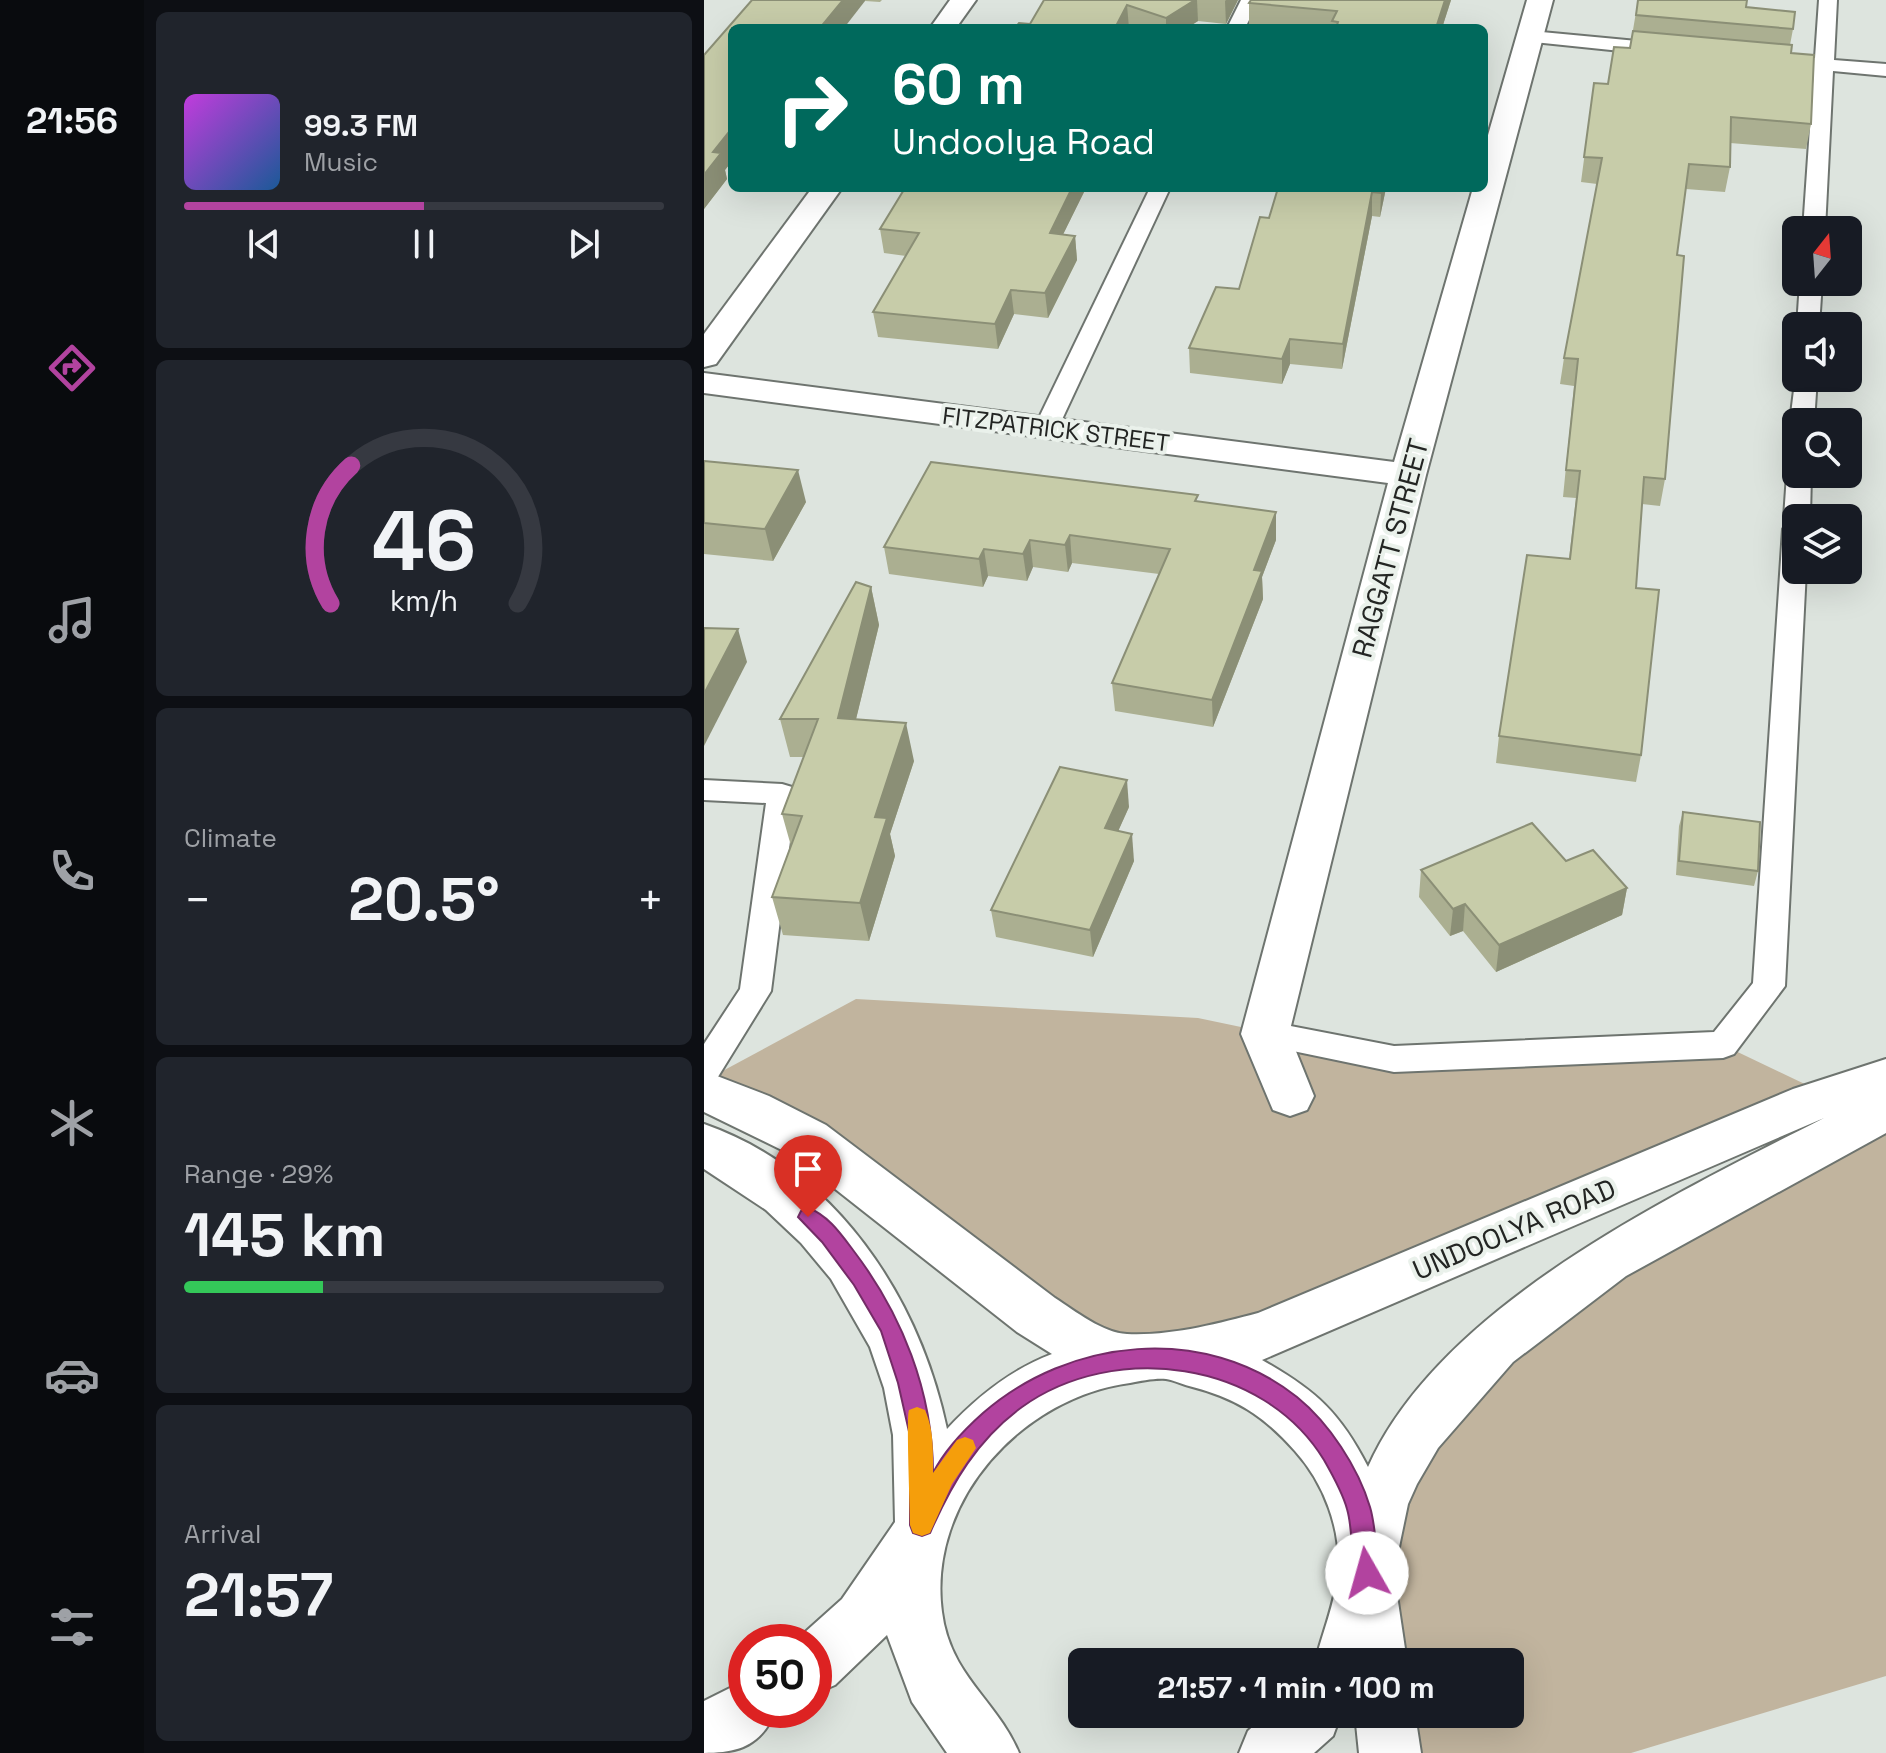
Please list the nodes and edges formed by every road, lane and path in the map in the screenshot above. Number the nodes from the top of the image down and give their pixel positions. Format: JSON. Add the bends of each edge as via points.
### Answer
{"nodes":[{"id":1,"x":963,"y":0,"type":"edge"},
{"id":2,"x":1250,"y":0,"type":"edge"},
{"id":3,"x":1540,"y":0,"type":"edge"},
{"id":4,"x":1828,"y":0,"type":"edge"},
{"id":5,"x":946,"y":24,"type":"edge"},
{"id":6,"x":1238,"y":24,"type":"edge"},
{"id":7,"x":1531,"y":37,"type":"junction"},
{"id":8,"x":1685,"y":51,"type":"edge"},
{"id":9,"x":1762,"y":59,"type":"edge"},
{"id":10,"x":1824,"y":64,"type":"junction"},
{"id":11,"x":1886,"y":70,"type":"edge"},
{"id":12,"x":1488,"y":190,"type":"edge"},
{"id":13,"x":824,"y":192,"type":"edge"},
{"id":14,"x":1158,"y":192,"type":"edge"},
{"id":15,"x":1487,"y":192,"type":"edge"},
{"id":16,"x":1815,"y":216,"type":"edge"},
{"id":17,"x":704,"y":357,"type":"edge"},
{"id":18,"x":704,"y":383,"type":"edge"},
{"id":19,"x":1046,"y":428,"type":"junction"},
{"id":20,"x":1408,"y":475,"type":"junction"},
{"id":21,"x":1793,"y":584,"type":"edge"},
{"id":22,"x":704,"y":790,"type":"edge"},
{"id":23,"x":1265,"y":1034,"type":"junction"},
{"id":24,"x":704,"y":1071,"type":"edge"},
{"id":25,"x":1886,"y":1079,"type":"edge"},
{"id":26,"x":704,"y":1091,"type":"edge"},
{"id":27,"x":1290,"y":1096,"type":"dead end"},
{"id":28,"x":1886,"y":1110,"type":"edge"},
{"id":29,"x":704,"y":1145,"type":"edge"},
{"id":30,"x":1131,"y":1358,"type":"junction"},
{"id":31,"x":920,"y":1530,"type":"junction"},
{"id":32,"x":1367,"y":1578,"type":"junction"},
{"id":33,"x":832,"y":1648,"type":"edge"},
{"id":34,"x":1349,"y":1648,"type":"edge"},
{"id":35,"x":1375,"y":1648,"type":"edge"},
{"id":36,"x":728,"y":1721,"type":"edge"},
{"id":37,"x":1296,"y":1728,"type":"edge"},
{"id":38,"x":1387,"y":1728,"type":"edge"},
{"id":39,"x":704,"y":1736,"type":"edge"},
{"id":40,"x":988,"y":1753,"type":"edge"},
{"id":41,"x":1270,"y":1753,"type":"edge"},
{"id":42,"x":1390,"y":1753,"type":"edge"}],
"edges":[{"from":1,"to":5,"type":"street"},
{"from":2,"to":6,"type":"lane"},
{"from":3,"to":7,"type":"street","name":"RAGGATT STREET"},
{"from":4,"to":10,"type":"lane"},
{"from":7,"to":8,"type":"lane"},
{"from":7,"to":12,"type":"street","name":"RAGGATT STREET"},
{"from":9,"to":10,"type":"lane"},
{"from":10,"to":11,"type":"lane"},
{"from":10,"to":16,"type":"lane"},
{"from":13,"to":17,"type":"street"},
{"from":14,"to":19,"type":"lane"},
{"from":15,"to":20,"type":"street","name":"RAGGATT STREET"},
{"from":18,"to":19,"type":"street","name":"FITZPATRICK STREET"},
{"from":19,"to":20,"type":"street","name":"FITZPATRICK STREET"},
{"from":20,"to":23,"type":"street","name":"RAGGATT STREET"},
{"from":21,"to":23,"type":"lane","via":[[1769,986],[1723,1045],[1394,1059]]},
{"from":22,"to":24,"type":"lane","via":[[782,794],[755,991]]},
{"from":23,"to":27,"type":"street"},
{"from":25,"to":30,"type":"street","name":"UNDOOLYA ROAD","via":[[1797,1109],[1263,1336],[1216,1348]]},
{"from":26,"to":30,"type":"street","name":"UNDOOLYA ROAD","via":[[809,1140],[1066,1335]]},
{"from":28,"to":32,"type":"street","name":"UNDOOLYA ROAD","via":[[1608,1260],[1494,1345],[1418,1430],[1396,1467],[1380,1504]]},
{"from":29,"to":31,"type":"street","name":"UNDOOLYA ROAD","via":[[731,1158],[830,1235],[862,1278],[890,1328],[922,1436]]},
{"from":30,"to":31,"type":"street","name":"UNDOOLYA ROAD","via":[[1062,1375],[1015,1399],[976,1434],[944,1476]]},
{"from":30,"to":32,"type":"street","name":"UNDOOLYA ROAD","via":[[1174,1358],[1235,1373],[1289,1404],[1331,1451],[1359,1508]]},
{"from":31,"to":33,"type":"street","via":[[863,1620]]},
{"from":31,"to":40,"type":"street","name":"UNDOOLYA ROAD","via":[[912,1594],[921,1652],[946,1706]]},
{"from":32,"to":34,"type":"street","name":"UNDOOLYA ROAD"},
{"from":32,"to":35,"type":"street"},
{"from":36,"to":39,"type":"street"},
{"from":37,"to":41,"type":"street"},
{"from":38,"to":42,"type":"street"}]}
